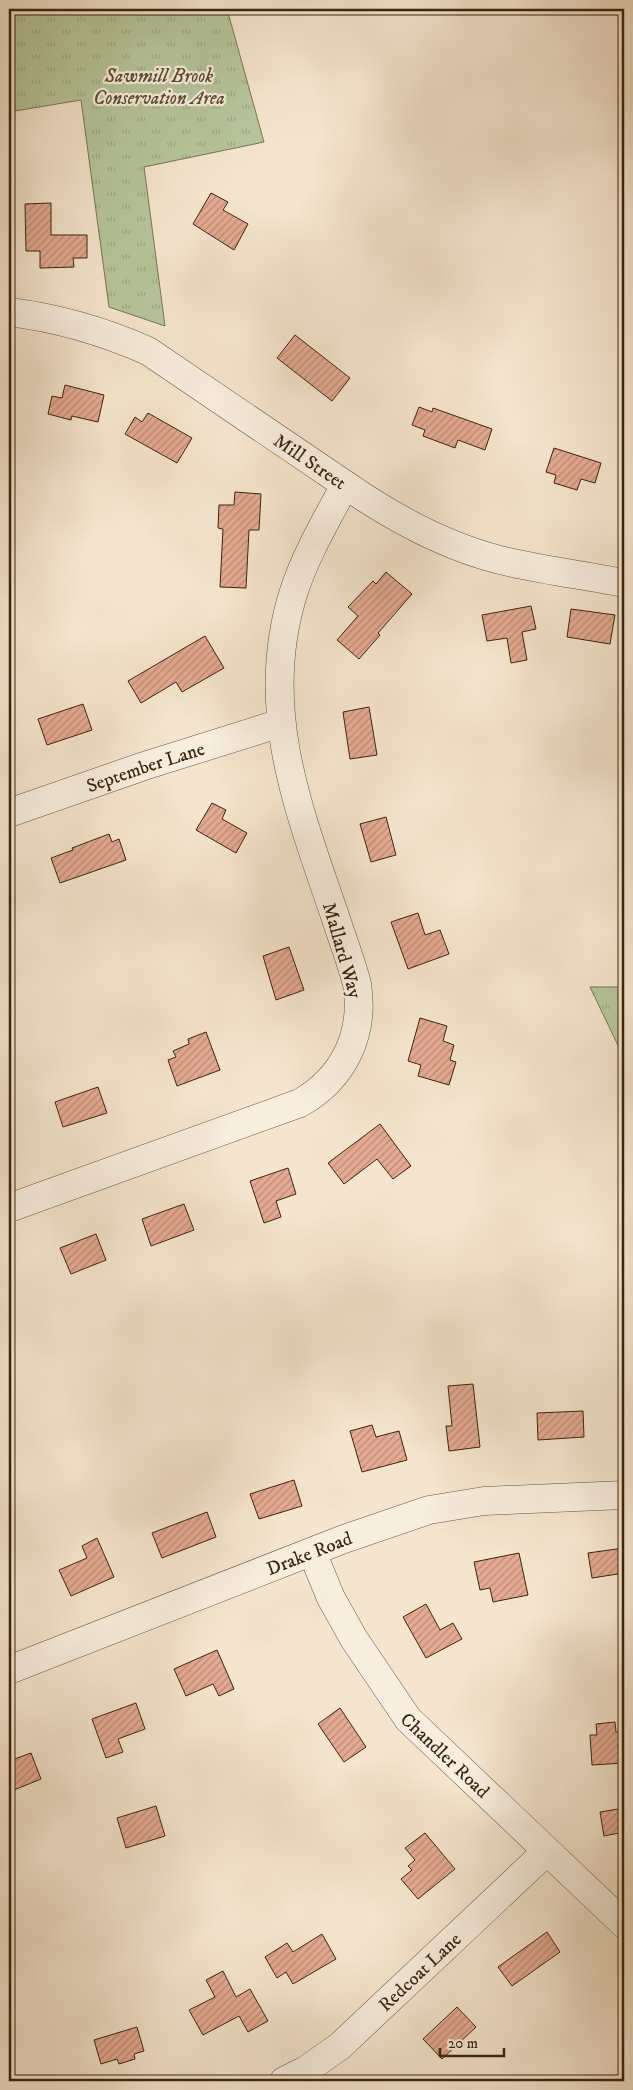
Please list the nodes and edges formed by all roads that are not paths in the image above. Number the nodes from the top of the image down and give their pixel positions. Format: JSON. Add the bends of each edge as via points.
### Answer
{"nodes":[{"id":1,"x":9,"y":312,"type":"edge"},
{"id":2,"x":345,"y":485,"type":"junction"},
{"id":3,"x":624,"y":583,"type":"edge"},
{"id":4,"x":281,"y":723,"type":"junction"},
{"id":5,"x":9,"y":813,"type":"edge"},
{"id":6,"x":9,"y":1208,"type":"edge"},
{"id":7,"x":624,"y":1495,"type":"edge"},
{"id":8,"x":312,"y":1552,"type":"junction"},
{"id":9,"x":9,"y":1670,"type":"edge"},
{"id":10,"x":546,"y":1852,"type":"junction"},
{"id":11,"x":624,"y":1924,"type":"edge"},
{"id":12,"x":284,"y":2081,"type":"edge"}],
"edges":[{"from":1,"to":2,"type":"street","name":"Mill Street","via":[[79,325],[148,351]]},
{"from":2,"to":3,"type":"street","name":"Mill Street","via":[[391,515],[469,551]]},
{"from":2,"to":4,"type":"street","name":"Mallard Way","via":[[315,541],[294,590],[280,653]]},
{"from":4,"to":5,"type":"street","name":"September Lane"},
{"from":4,"to":6,"type":"street","name":"Mallard Way","via":[[297,805],[357,984],[360,1006],[357,1028],[346,1058],[327,1084],[300,1103]]},
{"from":7,"to":8,"type":"street","name":"Drake Road","via":[[456,1504],[381,1525]]},
{"from":8,"to":9,"type":"street","name":"Drake Road"},
{"from":8,"to":10,"type":"street","name":"Chandler Road","via":[[354,1639],[408,1719]]},
{"from":10,"to":11,"type":"street","name":"Chandler Road"},
{"from":10,"to":12,"type":"street","name":"Redcoat Lane","via":[[340,2046]]}]}
